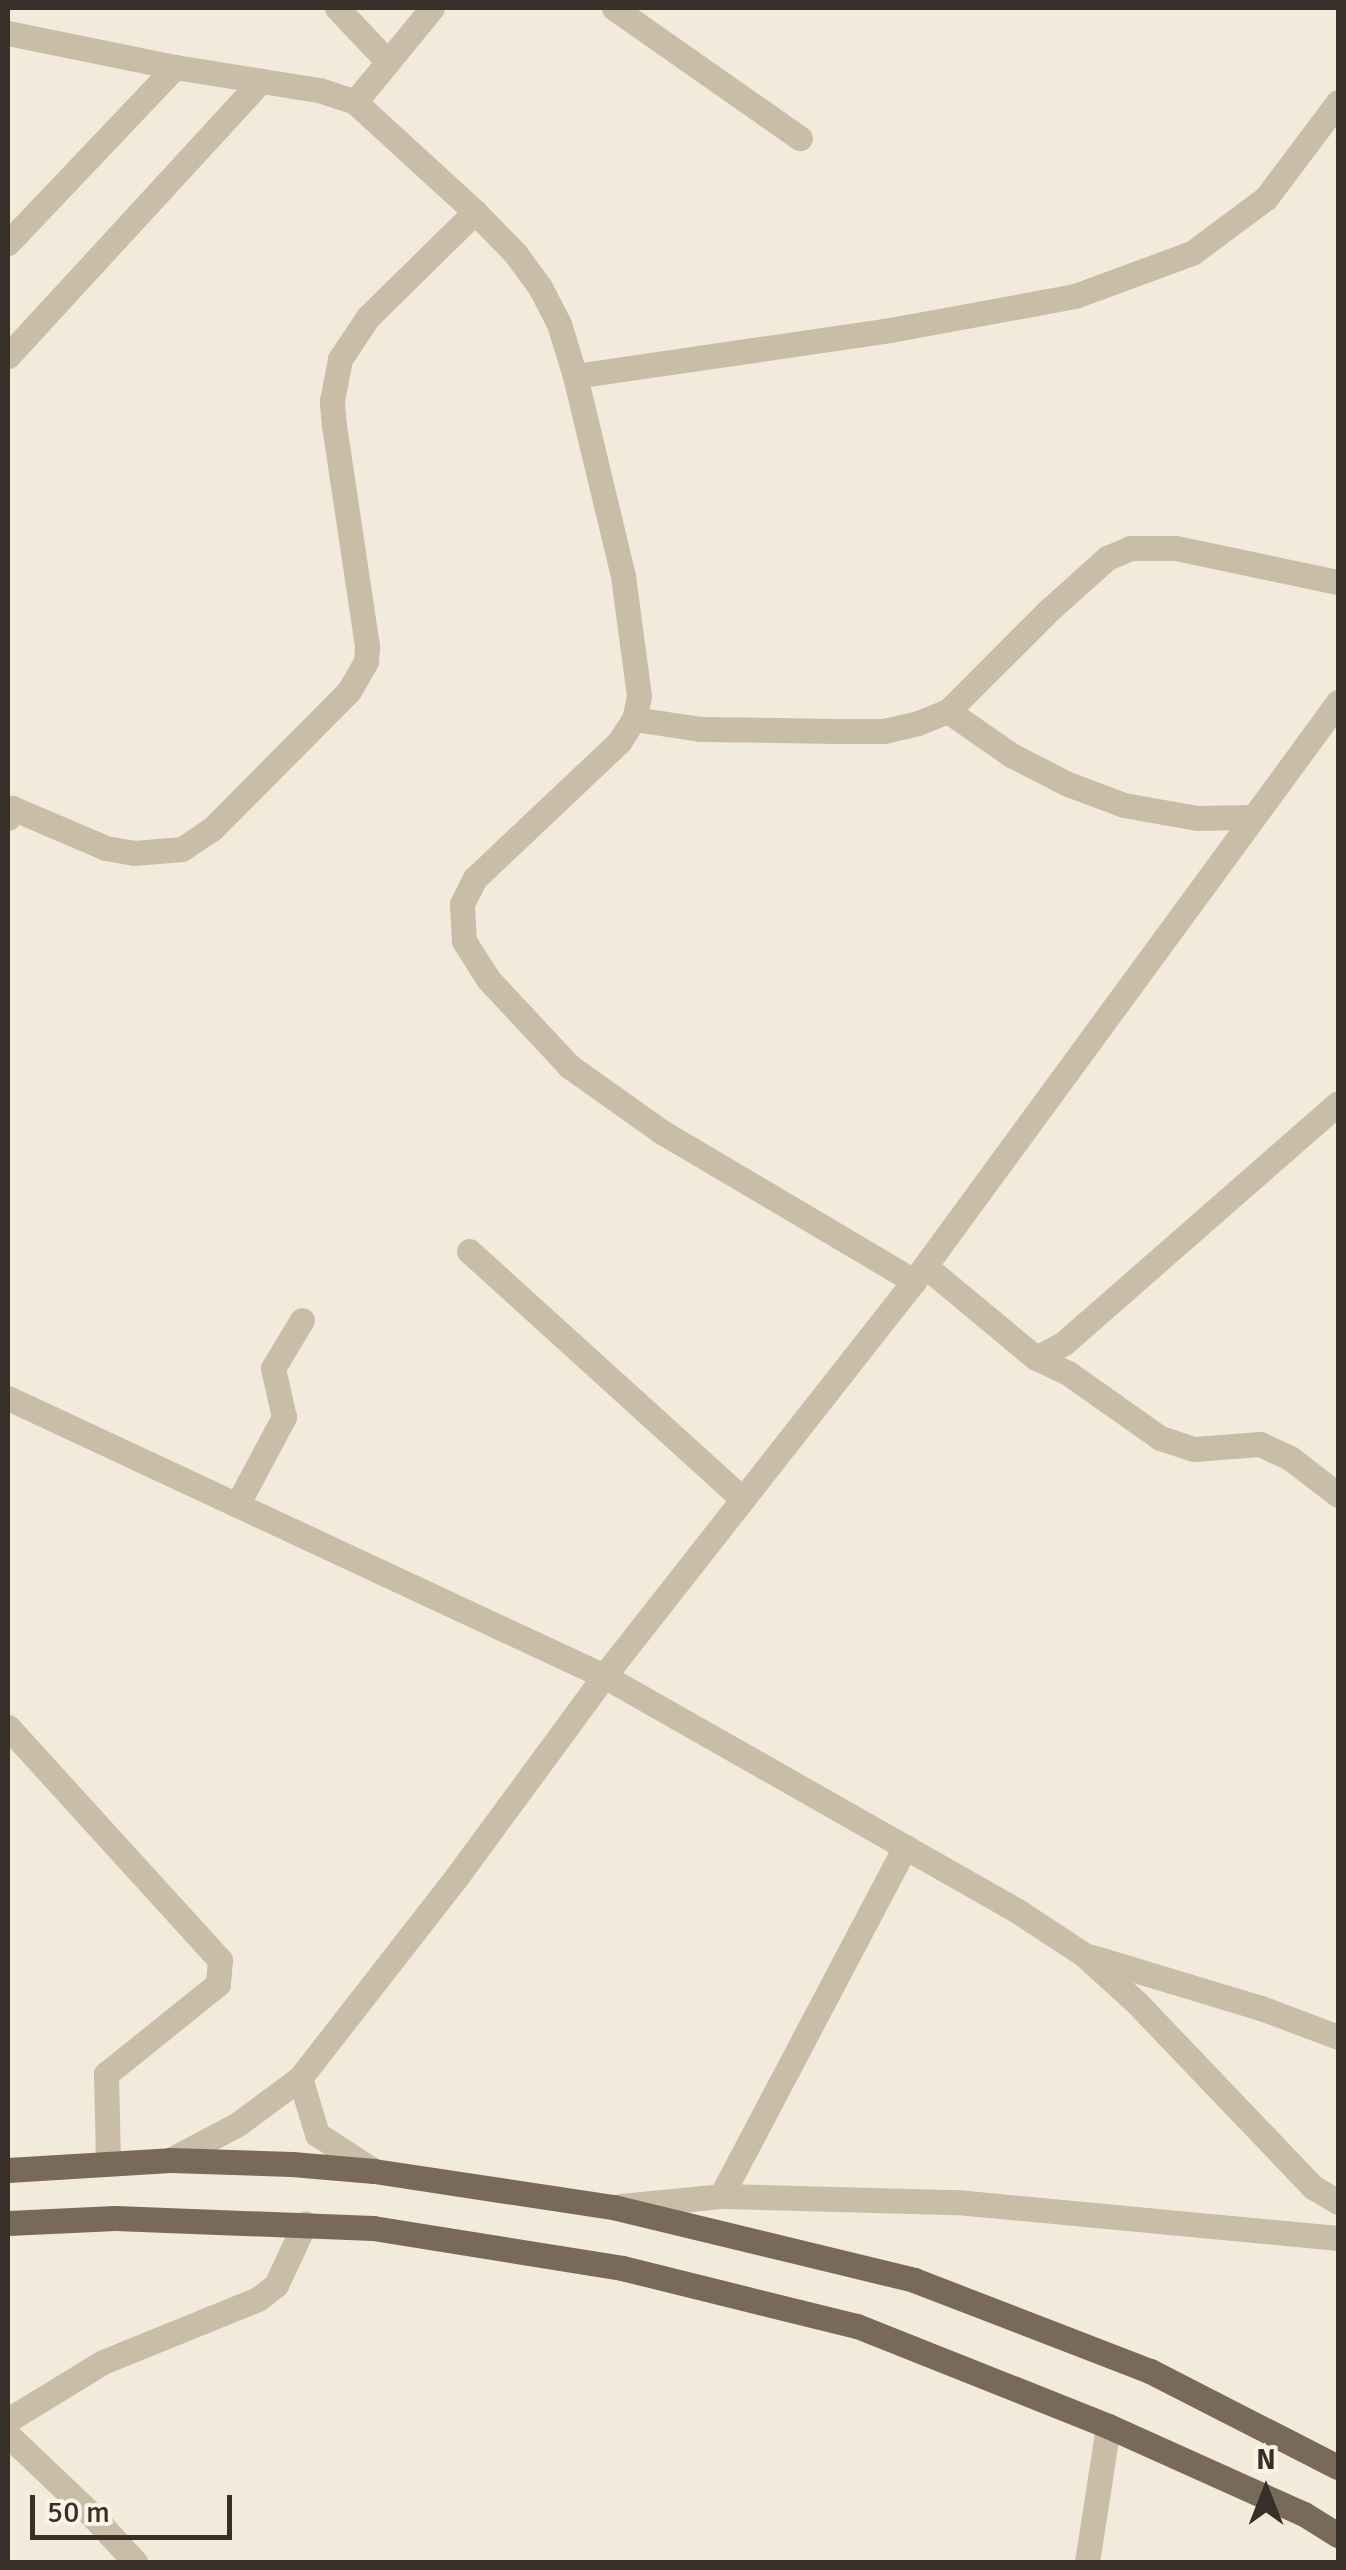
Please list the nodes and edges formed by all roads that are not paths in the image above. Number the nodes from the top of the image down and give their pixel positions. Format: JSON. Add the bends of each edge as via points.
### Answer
{"nodes":[{"id":1,"x":337,"y":8,"type":"edge"},
{"id":2,"x":432,"y":8,"type":"edge"},
{"id":3,"x":614,"y":8,"type":"edge"},
{"id":4,"x":8,"y":33,"type":"edge"},
{"id":5,"x":388,"y":62,"type":"junction"},
{"id":6,"x":175,"y":68,"type":"junction"},
{"id":7,"x":261,"y":81,"type":"junction"},
{"id":8,"x":355,"y":102,"type":"junction"},
{"id":9,"x":1338,"y":102,"type":"edge"},
{"id":10,"x":800,"y":138,"type":"dead end"},
{"id":11,"x":474,"y":212,"type":"junction"},
{"id":12,"x":8,"y":243,"type":"edge"},
{"id":13,"x":8,"y":356,"type":"edge"},
{"id":14,"x":575,"y":376,"type":"junction"},
{"id":15,"x":1338,"y":582,"type":"edge"},
{"id":16,"x":1338,"y":702,"type":"edge"},
{"id":17,"x":948,"y":711,"type":"junction"},
{"id":18,"x":634,"y":719,"type":"junction"},
{"id":19,"x":9,"y":811,"type":"edge"},
{"id":20,"x":1252,"y":818,"type":"junction"},
{"id":21,"x":1338,"y":1103,"type":"edge"},
{"id":22,"x":469,"y":1251,"type":"dead end"},
{"id":23,"x":920,"y":1273,"type":"junction"},
{"id":24,"x":302,"y":1320,"type":"dead end"},
{"id":25,"x":1036,"y":1358,"type":"junction"},
{"id":26,"x":8,"y":1398,"type":"edge"},
{"id":27,"x":1338,"y":1495,"type":"edge"},
{"id":28,"x":741,"y":1498,"type":"junction"},
{"id":29,"x":237,"y":1505,"type":"junction"},
{"id":30,"x":604,"y":1676,"type":"junction"},
{"id":31,"x":8,"y":1727,"type":"edge"},
{"id":32,"x":905,"y":1847,"type":"junction"},
{"id":33,"x":1082,"y":1954,"type":"junction"},
{"id":34,"x":1338,"y":2037,"type":"edge"},
{"id":35,"x":300,"y":2078,"type":"junction"},
{"id":36,"x":170,"y":2160,"type":"junction"},
{"id":37,"x":108,"y":2164,"type":"junction"},
{"id":38,"x":8,"y":2170,"type":"edge"},
{"id":39,"x":374,"y":2171,"type":"junction"},
{"id":40,"x":721,"y":2196,"type":"junction"},
{"id":41,"x":1338,"y":2202,"type":"edge"},
{"id":42,"x":613,"y":2207,"type":"junction"},
{"id":43,"x":8,"y":2223,"type":"edge"},
{"id":44,"x":305,"y":2224,"type":"junction"},
{"id":45,"x":1338,"y":2238,"type":"edge"},
{"id":46,"x":8,"y":2420,"type":"edge"},
{"id":47,"x":1108,"y":2426,"type":"junction"},
{"id":48,"x":8,"y":2435,"type":"edge"},
{"id":49,"x":1338,"y":2467,"type":"edge"},
{"id":50,"x":1338,"y":2535,"type":"edge"},
{"id":51,"x":135,"y":2562,"type":"edge"},
{"id":52,"x":1087,"y":2562,"type":"edge"}],
"edges":[{"from":1,"to":5,"type":"street"},
{"from":2,"to":5,"type":"street"},
{"from":3,"to":10,"type":"street"},
{"from":4,"to":6,"type":"street"},
{"from":5,"to":8,"type":"street"},
{"from":6,"to":7,"type":"street"},
{"from":6,"to":12,"type":"street"},
{"from":7,"to":8,"type":"street"},
{"from":7,"to":13,"type":"street"},
{"from":8,"to":11,"type":"street"},
{"from":9,"to":14,"type":"street","via":[[1266,198],[1192,254],[1092,290],[890,330]]},
{"from":11,"to":14,"type":"street","via":[[540,287]]},
{"from":11,"to":19,"type":"street","via":[[368,317],[337,370],[334,426],[367,646],[350,691],[212,829],[182,849],[106,848]]},
{"from":14,"to":18,"type":"street","via":[[622,576],[638,696]]},
{"from":15,"to":17,"type":"street","via":[[1176,548],[1130,548],[1107,558]]},
{"from":16,"to":20,"type":"street"},
{"from":17,"to":18,"type":"street","via":[[884,732],[701,729]]},
{"from":17,"to":20,"type":"street","via":[[1012,755],[1124,805],[1197,818]]},
{"from":18,"to":23,"type":"street","via":[[619,742],[475,878],[462,904],[464,941],[488,979],[568,1066],[662,1132]]},
{"from":20,"to":23,"type":"street"},
{"from":21,"to":25,"type":"street","via":[[1064,1343]]},
{"from":22,"to":28,"type":"street"},
{"from":23,"to":25,"type":"street"},
{"from":23,"to":28,"type":"street"},
{"from":24,"to":29,"type":"street","via":[[273,1368],[284,1417]]},
{"from":25,"to":27,"type":"street","via":[[1178,1446],[1260,1444]]},
{"from":26,"to":29,"type":"street"},
{"from":28,"to":30,"type":"street"},
{"from":29,"to":30,"type":"street"},
{"from":30,"to":32,"type":"street"},
{"from":30,"to":35,"type":"street"},
{"from":31,"to":37,"type":"street","via":[[220,1960],[218,1984],[106,2074]]},
{"from":32,"to":33,"type":"street"},
{"from":32,"to":40,"type":"street"},
{"from":33,"to":34,"type":"street"},
{"from":33,"to":41,"type":"street","via":[[1314,2187]]},
{"from":35,"to":36,"type":"street","via":[[238,2124]]},
{"from":35,"to":39,"type":"street","via":[[317,2134]]},
{"from":36,"to":37,"type":"main road"},
{"from":36,"to":39,"type":"main road"},
{"from":37,"to":38,"type":"main road"},
{"from":39,"to":42,"type":"main road"},
{"from":40,"to":42,"type":"street"},
{"from":40,"to":45,"type":"street","via":[[956,2202]]},
{"from":42,"to":49,"type":"main road","via":[[914,2280],[1150,2370]]},
{"from":43,"to":44,"type":"main road","via":[[116,2218]]},
{"from":44,"to":46,"type":"street","via":[[276,2285],[258,2299],[103,2362]]},
{"from":44,"to":47,"type":"main road","via":[[373,2228],[622,2268],[856,2326]]},
{"from":47,"to":50,"type":"main road"},
{"from":47,"to":52,"type":"street"},
{"from":48,"to":51,"type":"street"}]}
